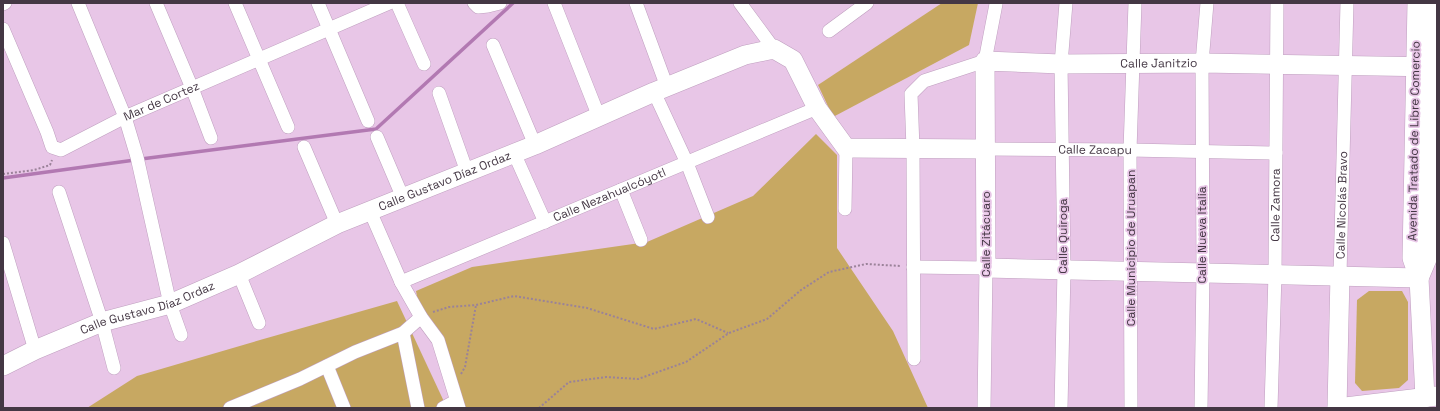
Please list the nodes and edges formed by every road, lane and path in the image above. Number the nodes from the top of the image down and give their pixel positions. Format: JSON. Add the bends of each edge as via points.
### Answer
{"nodes":[{"id":1,"x":78,"y":3,"type":"edge"},
{"id":2,"x":156,"y":3,"type":"edge"},
{"id":3,"x":235,"y":3,"type":"edge"},
{"id":4,"x":318,"y":3,"type":"edge"},
{"id":5,"x":389,"y":3,"type":"edge"},
{"id":6,"x":397,"y":3,"type":"edge"},
{"id":7,"x":500,"y":3,"type":"edge"},
{"id":8,"x":554,"y":3,"type":"edge"},
{"id":9,"x":636,"y":3,"type":"edge"},
{"id":10,"x":740,"y":3,"type":"edge"},
{"id":11,"x":867,"y":3,"type":"edge"},
{"id":12,"x":1066,"y":3,"type":"edge"},
{"id":13,"x":1135,"y":3,"type":"edge"},
{"id":14,"x":1207,"y":3,"type":"edge"},
{"id":15,"x":1277,"y":3,"type":"edge"},
{"id":16,"x":1347,"y":3,"type":"edge"},
{"id":17,"x":1417,"y":3,"type":"edge"},
{"id":18,"x":1434,"y":3,"type":"edge"},
{"id":19,"x":996,"y":4,"type":"edge"},
{"id":20,"x":476,"y":5,"type":"edge"},
{"id":21,"x":330,"y":28,"type":"junction"},
{"id":22,"x":3,"y":29,"type":"edge"},
{"id":23,"x":830,"y":31,"type":"dead end"},
{"id":24,"x":493,"y":45,"type":"dead end"},
{"id":25,"x":774,"y":49,"type":"junction"},
{"id":26,"x":259,"y":59,"type":"junction"},
{"id":27,"x":985,"y":61,"type":"junction"},
{"id":28,"x":1202,"y":62,"type":"junction"},
{"id":29,"x":1133,"y":63,"type":"junction"},
{"id":30,"x":424,"y":64,"type":"dead end"},
{"id":31,"x":1061,"y":64,"type":"junction"},
{"id":32,"x":1277,"y":64,"type":"junction"},
{"id":33,"x":1345,"y":65,"type":"junction"},
{"id":34,"x":1415,"y":67,"type":"junction"},
{"id":35,"x":1436,"y":67,"type":"edge"},
{"id":36,"x":192,"y":88,"type":"junction"},
{"id":37,"x":661,"y":90,"type":"junction"},
{"id":38,"x":439,"y":93,"type":"dead end"},
{"id":39,"x":817,"y":108,"type":"junction"},
{"id":40,"x":125,"y":117,"type":"junction"},
{"id":41,"x":599,"y":117,"type":"junction"},
{"id":42,"x":368,"y":121,"type":"dead end"},
{"id":43,"x":288,"y":127,"type":"dead end"},
{"id":44,"x":376,"y":137,"type":"dead end"},
{"id":45,"x":211,"y":138,"type":"dead end"},
{"id":46,"x":535,"y":145,"type":"junction"},
{"id":47,"x":52,"y":147,"type":"junction"},
{"id":48,"x":304,"y":148,"type":"dead end"},
{"id":49,"x":846,"y":148,"type":"junction"},
{"id":50,"x":986,"y":148,"type":"junction"},
{"id":51,"x":913,"y":149,"type":"junction"},
{"id":52,"x":1062,"y":149,"type":"junction"},
{"id":53,"x":1130,"y":150,"type":"junction"},
{"id":54,"x":1202,"y":152,"type":"junction"},
{"id":55,"x":514,"y":153,"type":"junction"},
{"id":56,"x":1276,"y":154,"type":"junction"},
{"id":57,"x":687,"y":163,"type":"junction"},
{"id":58,"x":467,"y":172,"type":"junction"},
{"id":59,"x":3,"y":174,"type":"edge"},
{"id":60,"x":621,"y":190,"type":"junction"},
{"id":61,"x":59,"y":192,"type":"dead end"},
{"id":62,"x":403,"y":198,"type":"junction"},
{"id":63,"x":845,"y":209,"type":"dead end"},
{"id":64,"x":370,"y":211,"type":"junction"},
{"id":65,"x":708,"y":217,"type":"dead end"},
{"id":66,"x":545,"y":222,"type":"junction"},
{"id":67,"x":337,"y":224,"type":"junction"},
{"id":68,"x":1426,"y":237,"type":"edge"},
{"id":69,"x":640,"y":240,"type":"dead end"},
{"id":70,"x":3,"y":243,"type":"edge"},
{"id":71,"x":913,"y":267,"type":"junction"},
{"id":72,"x":986,"y":268,"type":"junction"},
{"id":73,"x":1064,"y":270,"type":"junction"},
{"id":74,"x":1130,"y":271,"type":"junction"},
{"id":75,"x":1202,"y":272,"type":"junction"},
{"id":76,"x":239,"y":274,"type":"junction"},
{"id":77,"x":1275,"y":274,"type":"junction"},
{"id":78,"x":1340,"y":275,"type":"junction"},
{"id":79,"x":1419,"y":278,"type":"junction"},
{"id":80,"x":401,"y":282,"type":"junction"},
{"id":81,"x":170,"y":304,"type":"junction"},
{"id":82,"x":476,"y":305,"type":"junction"},
{"id":83,"x":421,"y":317,"type":"junction"},
{"id":84,"x":102,"y":322,"type":"junction"},
{"id":85,"x":259,"y":323,"type":"dead end"},
{"id":86,"x":729,"y":333,"type":"junction"},
{"id":87,"x":403,"y":334,"type":"junction"},
{"id":88,"x":181,"y":335,"type":"dead end"},
{"id":89,"x":35,"y":350,"type":"junction"},
{"id":90,"x":914,"y":359,"type":"dead end"},
{"id":91,"x":3,"y":366,"type":"edge"},
{"id":92,"x":327,"y":366,"type":"junction"},
{"id":93,"x":114,"y":368,"type":"dead end"},
{"id":94,"x":1431,"y":397,"type":"edge"},
{"id":95,"x":456,"y":400,"type":"edge"},
{"id":96,"x":230,"y":408,"type":"edge"},
{"id":97,"x":344,"y":408,"type":"edge"},
{"id":98,"x":418,"y":408,"type":"edge"},
{"id":99,"x":444,"y":408,"type":"edge"},
{"id":100,"x":539,"y":408,"type":"edge"},
{"id":101,"x":984,"y":408,"type":"edge"},
{"id":102,"x":1061,"y":408,"type":"edge"},
{"id":103,"x":1131,"y":408,"type":"edge"},
{"id":104,"x":1201,"y":408,"type":"edge"},
{"id":105,"x":1271,"y":408,"type":"edge"},
{"id":106,"x":1337,"y":408,"type":"edge"}],
"edges":[{"from":1,"to":40,"type":"street"},
{"from":2,"to":36,"type":"street"},
{"from":3,"to":26,"type":"street"},
{"from":4,"to":21,"type":"street"},
{"from":5,"to":21,"type":"street","name":"Mar de Cortez"},
{"from":6,"to":30,"type":"street"},
{"from":7,"to":20,"type":"street"},
{"from":8,"to":41,"type":"street"},
{"from":9,"to":37,"type":"street"},
{"from":10,"to":25,"type":"street"},
{"from":11,"to":23,"type":"street"},
{"from":12,"to":31,"type":"street","name":"Calle Quiroga"},
{"from":13,"to":29,"type":"street","name":"Calle Municipio de Uruapan"},
{"from":14,"to":28,"type":"street","name":"Calle Nueva Italia"},
{"from":15,"to":32,"type":"street","name":"Calle Zamora"},
{"from":16,"to":33,"type":"street","name":"Calle Nicolás Bravo"},
{"from":17,"to":34,"type":"street","name":"Avenida Tratado de Libre Comercio"},
{"from":18,"to":35,"type":"street","name":"Avenida Tratado de Libre Comercio"},
{"from":19,"to":27,"type":"street"},
{"from":21,"to":26,"type":"street","name":"Mar de Cortez"},
{"from":21,"to":42,"type":"street"},
{"from":22,"to":47,"type":"street"},
{"from":24,"to":46,"type":"street"},
{"from":25,"to":37,"type":"street","name":"Calle Gustavo Díaz Ordaz","via":[[745,55]]},
{"from":25,"to":39,"type":"street","via":[[793,60]]},
{"from":26,"to":36,"type":"street","name":"Mar de Cortez"},
{"from":26,"to":43,"type":"street"},
{"from":27,"to":31,"type":"street","name":"Calle Janitzio"},
{"from":27,"to":50,"type":"street","name":"Calle Zitácuaro"},
{"from":27,"to":51,"type":"street","name":"Calle Janitzio","via":[[924,81],[911,94]]},
{"from":28,"to":29,"type":"street","name":"Calle Janitzio"},
{"from":28,"to":32,"type":"street","name":"Calle Janitzio"},
{"from":28,"to":54,"type":"street","name":"Calle Nueva Italia"},
{"from":29,"to":31,"type":"street","name":"Calle Janitzio"},
{"from":29,"to":53,"type":"street","name":"Calle Municipio de Uruapan"},
{"from":31,"to":52,"type":"street","name":"Calle Quiroga"},
{"from":32,"to":33,"type":"street","name":"Calle Janitzio"},
{"from":32,"to":56,"type":"street","name":"Calle Zamora"},
{"from":33,"to":34,"type":"street","name":"Calle Janitzio"},
{"from":33,"to":78,"type":"street","name":"Calle Nicolás Bravo"},
{"from":34,"to":35,"type":"street","name":"Calle Janitzio"},
{"from":34,"to":68,"type":"street","name":"Avenida Tratado de Libre Comercio"},
{"from":35,"to":68,"type":"street","name":"Avenida Tratado de Libre Comercio"},
{"from":36,"to":40,"type":"street","name":"Mar de Cortez"},
{"from":36,"to":45,"type":"street"},
{"from":37,"to":41,"type":"street","name":"Calle Gustavo Díaz Ordaz"},
{"from":37,"to":57,"type":"street"},
{"from":38,"to":58,"type":"street"},
{"from":39,"to":49,"type":"street"},
{"from":39,"to":57,"type":"street","name":"Calle Nezahualcóyotl"},
{"from":40,"to":47,"type":"street","name":"Mar de Cortez","via":[[61,150]]},
{"from":40,"to":81,"type":"street"},
{"from":41,"to":46,"type":"street","name":"Calle Gustavo Díaz Ordaz"},
{"from":44,"to":62,"type":"street"},
{"from":46,"to":55,"type":"street","name":"Calle Gustavo Díaz Ordaz"},
{"from":47,"to":59,"type":"path","via":[[53,159],[50,166]]},
{"from":48,"to":67,"type":"street"},
{"from":49,"to":51,"type":"street","name":"Calle Zacapu"},
{"from":49,"to":63,"type":"street"},
{"from":50,"to":51,"type":"street","name":"Calle Zacapu"},
{"from":50,"to":52,"type":"street","name":"Calle Zacapu"},
{"from":50,"to":72,"type":"street","name":"Calle Zitácuaro"},
{"from":51,"to":71,"type":"street"},
{"from":52,"to":53,"type":"street","name":"Calle Zacapu"},
{"from":52,"to":73,"type":"street","name":"Calle Quiroga"},
{"from":53,"to":54,"type":"street","name":"Calle Zacapu"},
{"from":53,"to":74,"type":"street","name":"Calle Municipio de Uruapan"},
{"from":54,"to":56,"type":"street","name":"Calle Zacapu"},
{"from":54,"to":75,"type":"street","name":"Calle Nueva Italia"},
{"from":55,"to":58,"type":"street","name":"Calle Gustavo Díaz Ordaz"},
{"from":55,"to":66,"type":"street"},
{"from":56,"to":77,"type":"street","name":"Calle Zamora"},
{"from":57,"to":60,"type":"street","name":"Calle Nezahualcóyotl"},
{"from":57,"to":65,"type":"street"},
{"from":58,"to":62,"type":"street","name":"Calle Gustavo Díaz Ordaz"},
{"from":60,"to":66,"type":"street","name":"Calle Nezahualcóyotl"},
{"from":60,"to":69,"type":"street"},
{"from":61,"to":84,"type":"street"},
{"from":62,"to":64,"type":"street","name":"Calle Gustavo Díaz Ordaz"},
{"from":64,"to":67,"type":"street","name":"Calle Gustavo Díaz Ordaz"},
{"from":64,"to":80,"type":"street"},
{"from":66,"to":80,"type":"street","name":"Calle Nezahualcóyotl"},
{"from":67,"to":76,"type":"street","name":"Calle Gustavo Díaz Ordaz"},
{"from":68,"to":79,"type":"street","name":"Avenida Tratado de Libre Comercio","via":[[1412,258]]},
{"from":70,"to":89,"type":"street"},
{"from":71,"to":72,"type":"street"},
{"from":71,"to":86,"type":"path","via":[[866,264],[829,272],[801,290],[767,319]]},
{"from":71,"to":90,"type":"street"},
{"from":72,"to":73,"type":"street"},
{"from":72,"to":101,"type":"street","name":"Calle Zitácuaro"},
{"from":73,"to":74,"type":"street"},
{"from":73,"to":102,"type":"street","name":"Calle Quiroga"},
{"from":74,"to":75,"type":"street"},
{"from":74,"to":103,"type":"street","name":"Calle Municipio de Uruapan"},
{"from":75,"to":77,"type":"street"},
{"from":75,"to":104,"type":"street","name":"Calle Nueva Italia"},
{"from":76,"to":81,"type":"street","name":"Calle Gustavo Díaz Ordaz"},
{"from":76,"to":85,"type":"street"},
{"from":77,"to":78,"type":"street"},
{"from":77,"to":105,"type":"street","name":"Calle Zamora"},
{"from":78,"to":79,"type":"street"},
{"from":78,"to":106,"type":"street","name":"Calle Nicolás Bravo"},
{"from":79,"to":94,"type":"street","name":"Avenida Tratado de Libre Comercio"},
{"from":80,"to":83,"type":"street"},
{"from":81,"to":84,"type":"street","name":"Calle Gustavo Díaz Ordaz"},
{"from":81,"to":88,"type":"street"},
{"from":82,"to":83,"type":"path","via":[[449,307]]},
{"from":82,"to":86,"type":"path","via":[[514,296],[587,308],[654,329],[696,319]]},
{"from":82,"to":95,"type":"path","via":[[465,367]]},
{"from":83,"to":87,"type":"street"},
{"from":83,"to":95,"type":"street","via":[[438,340]]},
{"from":84,"to":89,"type":"street","name":"Calle Gustavo Díaz Ordaz"},
{"from":84,"to":93,"type":"street"},
{"from":86,"to":100,"type":"path","via":[[686,362],[638,378],[606,377],[569,382]]},
{"from":87,"to":92,"type":"street","via":[[355,352]]},
{"from":87,"to":98,"type":"street"},
{"from":89,"to":91,"type":"street","name":"Calle Gustavo Díaz Ordaz"},
{"from":92,"to":96,"type":"street"},
{"from":92,"to":97,"type":"street"},
{"from":94,"to":106,"type":"street"},
{"from":95,"to":99,"type":"street"}]}
